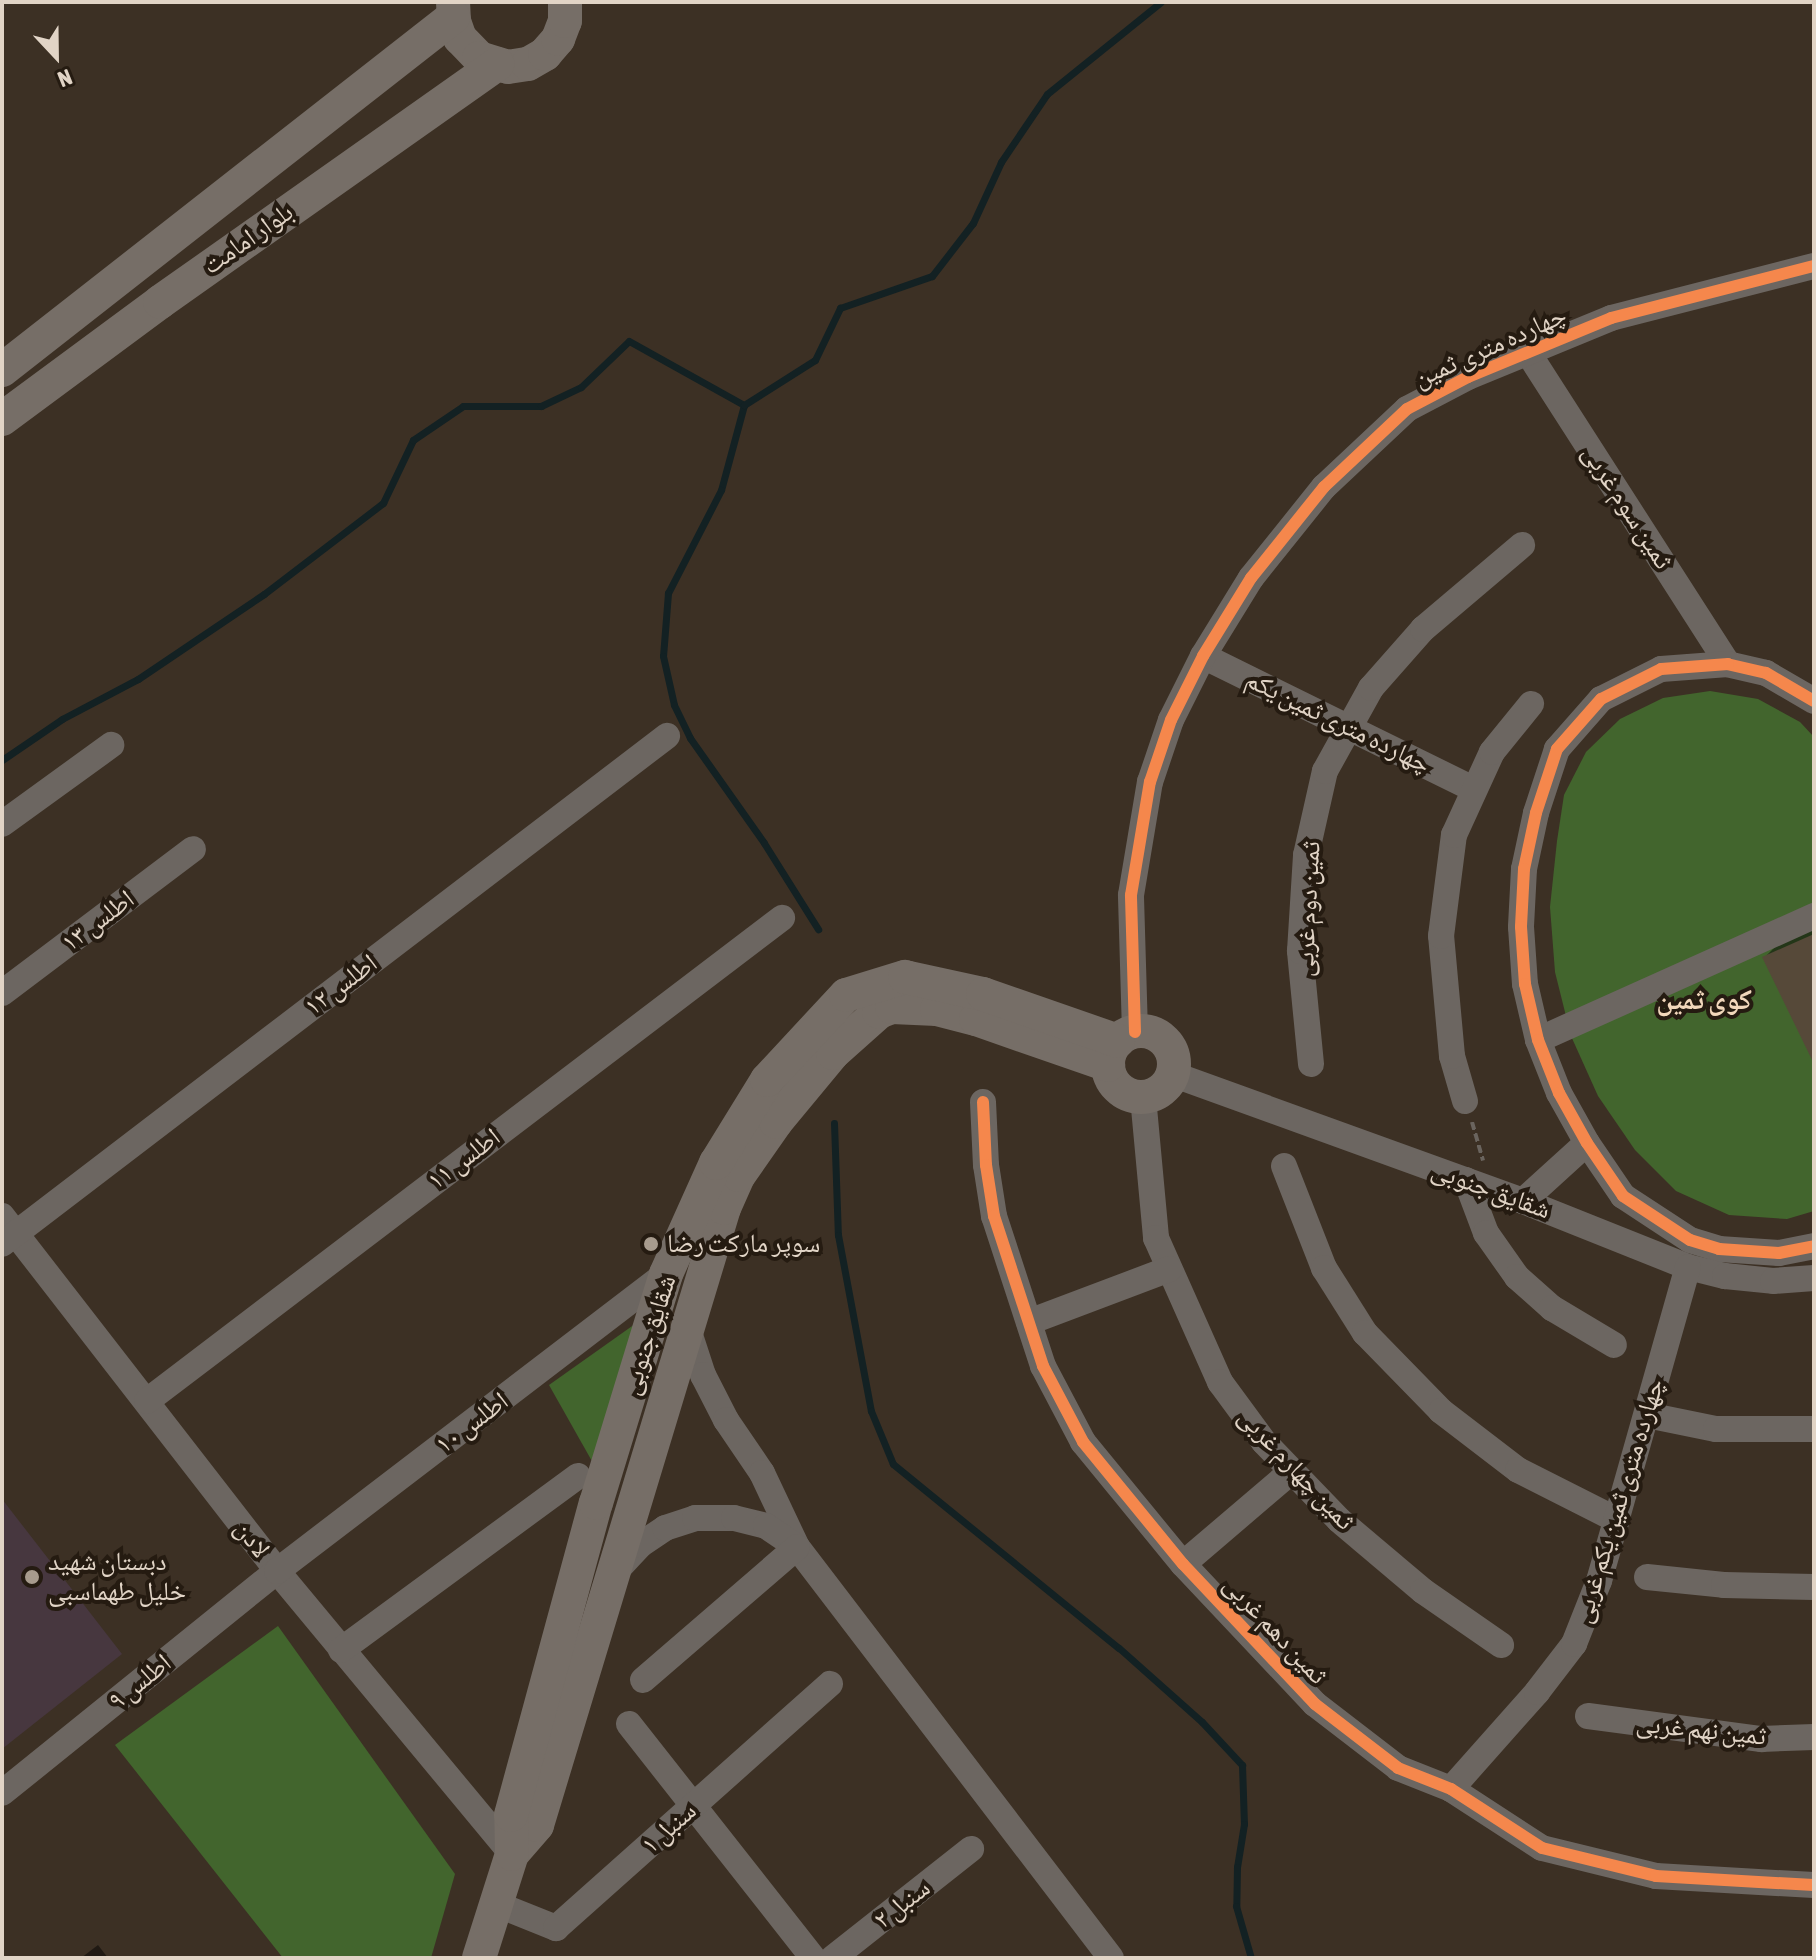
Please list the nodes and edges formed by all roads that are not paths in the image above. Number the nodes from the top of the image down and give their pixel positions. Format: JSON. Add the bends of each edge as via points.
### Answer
{"nodes":[{"id":1,"x":574,"y":8,"type":"edge"},
{"id":2,"x":453,"y":9,"type":"edge"},
{"id":3,"x":497,"y":64,"type":"junction"},
{"id":4,"x":1814,"y":266,"type":"edge"},
{"id":5,"x":1527,"y":351,"type":"junction"},
{"id":6,"x":2,"y":370,"type":"edge"},
{"id":7,"x":2,"y":419,"type":"edge"},
{"id":8,"x":1522,"y":545,"type":"dead end"},
{"id":9,"x":1203,"y":656,"type":"junction"},
{"id":10,"x":1728,"y":664,"type":"junction"},
{"id":11,"x":1814,"y":701,"type":"edge"},
{"id":12,"x":1531,"y":704,"type":"dead end"},
{"id":13,"x":1349,"y":727,"type":"junction"},
{"id":14,"x":667,"y":736,"type":"dead end"},
{"id":15,"x":111,"y":745,"type":"dead end"},
{"id":16,"x":1473,"y":789,"type":"junction"},
{"id":17,"x":2,"y":824,"type":"edge"},
{"id":18,"x":193,"y":849,"type":"dead end"},
{"id":19,"x":1814,"y":916,"type":"edge"},
{"id":20,"x":782,"y":918,"type":"dead end"},
{"id":21,"x":2,"y":993,"type":"edge"},
{"id":22,"x":1538,"y":1040,"type":"junction"},
{"id":23,"x":1121,"y":1046,"type":"junction"},
{"id":24,"x":1311,"y":1064,"type":"dead end"},
{"id":25,"x":1172,"y":1074,"type":"junction"},
{"id":26,"x":1143,"y":1097,"type":"junction"},
{"id":27,"x":1465,"y":1101,"type":"road end"},
{"id":28,"x":983,"y":1102,"type":"dead end"},
{"id":29,"x":1587,"y":1143,"type":"junction"},
{"id":30,"x":1284,"y":1166,"type":"dead end"},
{"id":31,"x":1466,"y":1180,"type":"junction"},
{"id":32,"x":1523,"y":1201,"type":"junction"},
{"id":33,"x":6,"y":1231,"type":"edge"},
{"id":34,"x":1814,"y":1246,"type":"edge"},
{"id":35,"x":1688,"y":1267,"type":"junction"},
{"id":36,"x":1169,"y":1269,"type":"junction"},
{"id":37,"x":666,"y":1274,"type":"junction"},
{"id":38,"x":1814,"y":1278,"type":"edge"},
{"id":39,"x":1029,"y":1322,"type":"junction"},
{"id":40,"x":687,"y":1326,"type":"junction"},
{"id":41,"x":1614,"y":1345,"type":"dead end"},
{"id":42,"x":147,"y":1401,"type":"junction"},
{"id":43,"x":1647,"y":1415,"type":"junction"},
{"id":44,"x":1814,"y":1429,"type":"edge"},
{"id":45,"x":1292,"y":1471,"type":"junction"},
{"id":46,"x":578,"y":1476,"type":"dead end"},
{"id":47,"x":1617,"y":1520,"type":"junction"},
{"id":48,"x":797,"y":1547,"type":"junction"},
{"id":49,"x":1183,"y":1564,"type":"junction"},
{"id":50,"x":277,"y":1571,"type":"junction"},
{"id":51,"x":616,"y":1571,"type":"junction"},
{"id":52,"x":1647,"y":1577,"type":"dead end"},
{"id":53,"x":1814,"y":1587,"type":"edge"},
{"id":54,"x":1501,"y":1645,"type":"dead end"},
{"id":55,"x":341,"y":1650,"type":"junction"},
{"id":56,"x":643,"y":1680,"type":"dead end"},
{"id":57,"x":830,"y":1684,"type":"dead end"},
{"id":58,"x":1588,"y":1716,"type":"dead end"},
{"id":59,"x":629,"y":1724,"type":"dead end"},
{"id":60,"x":1814,"y":1737,"type":"edge"},
{"id":61,"x":1451,"y":1789,"type":"junction"},
{"id":62,"x":2,"y":1793,"type":"edge"},
{"id":63,"x":695,"y":1805,"type":"junction"},
{"id":64,"x":971,"y":1849,"type":"dead end"},
{"id":65,"x":512,"y":1854,"type":"junction"},
{"id":66,"x":1814,"y":1885,"type":"edge"},
{"id":67,"x":496,"y":1904,"type":"junction"},
{"id":68,"x":479,"y":1958,"type":"edge"},
{"id":69,"x":813,"y":1958,"type":"edge"},
{"id":70,"x":833,"y":1958,"type":"edge"},
{"id":71,"x":1111,"y":1958,"type":"edge"}],
"edges":[{"from":1,"to":3,"type":"main road","via":[[545,54],[528,64]]},
{"from":2,"to":3,"type":"main road","via":[[460,38],[479,58]]},
{"from":2,"to":6,"type":"main road","name":"بلوار امامت"},
{"from":3,"to":7,"type":"main road","name":"بلوار امامت"},
{"from":4,"to":5,"type":"street","name":"چهارده متری ثمین","via":[[1611,318]]},
{"from":5,"to":9,"type":"street","name":"چهارده متری ثمین","via":[[1407,409],[1324,487],[1251,578]]},
{"from":5,"to":10,"type":"street","name":"ثمین سوم غربی"},
{"from":8,"to":13,"type":"street","name":"ثمین دوم غربی","via":[[1423,629],[1371,688]]},
{"from":9,"to":13,"type":"street","name":"چهارده متری ثمین یکم"},
{"from":9,"to":23,"type":"street","name":"چهارده متری ثمین","via":[[1171,720],[1138,837]]},
{"from":10,"to":11,"type":"street","via":[[1766,673]]},
{"from":10,"to":22,"type":"street","via":[[1661,669],[1601,699],[1557,749],[1524,869],[1525,984]]},
{"from":12,"to":16,"type":"street","via":[[1492,752]]},
{"from":13,"to":16,"type":"street","name":"چهارده متری ثمین یکم"},
{"from":13,"to":24,"type":"street","name":"ثمین دوم غربی","via":[[1325,771],[1306,855],[1300,951]]},
{"from":14,"to":33,"type":"street","name":"اطلس ۱۲"},
{"from":15,"to":17,"type":"street"},
{"from":16,"to":27,"type":"street","via":[[1454,835],[1441,936],[1452,1056]]},
{"from":18,"to":21,"type":"street","name":"اطلس ۱۳"},
{"from":19,"to":22,"type":"street"},
{"from":20,"to":42,"type":"street","name":"اطلس ۱۱"},
{"from":22,"to":29,"type":"street"},
{"from":23,"to":25,"type":"main road","via":[[1152,1033],[1173,1055]]},
{"from":23,"to":26,"type":"main road","via":[[1119,1088]]},
{"from":23,"to":37,"type":"main road","name":"شقایق جنوبی","via":[[983,994],[905,977],[846,995],[767,1080],[716,1163]]},
{"from":23,"to":40,"type":"main road","name":"شقایق جنوبی","via":[[937,1009],[892,1007],[879,1012],[833,1053],[739,1175]]},
{"from":25,"to":26,"type":"main road","via":[[1161,1090]]},
{"from":25,"to":31,"type":"street","name":"شقایق جنوبی"},
{"from":26,"to":36,"type":"street","name":"ثمین چهارم غربی","via":[[1156,1238]]},
{"from":28,"to":39,"type":"street","name":"ثمین دهم غربی","via":[[994,1216]]},
{"from":29,"to":32,"type":"street"},
{"from":29,"to":34,"type":"street","via":[[1623,1196],[1690,1240],[1749,1253]]},
{"from":30,"to":47,"type":"street","via":[[1324,1268],[1365,1333],[1441,1411],[1518,1470]]},
{"from":31,"to":32,"type":"street","name":"شقایق جنوبی"},
{"from":31,"to":41,"type":"street","via":[[1486,1233],[1517,1277],[1552,1308]]},
{"from":32,"to":35,"type":"street","name":"شقایق جنوبی"},
{"from":33,"to":42,"type":"street","name":"لادن"},
{"from":35,"to":38,"type":"street","name":"شقایق جنوبی","via":[[1773,1281]]},
{"from":35,"to":43,"type":"street","name":"چهارده متری ثمین یکم غربی"},
{"from":36,"to":39,"type":"street"},
{"from":36,"to":45,"type":"street","name":"ثمین چهارم غربی","via":[[1220,1382]]},
{"from":37,"to":50,"type":"street","name":"اطلس ۱۰"},
{"from":37,"to":65,"type":"main road","name":"شقایق جنوبی","via":[[596,1503],[511,1815]]},
{"from":39,"to":49,"type":"street","name":"ثمین دهم غربی","via":[[1043,1366],[1083,1442]]},
{"from":40,"to":48,"type":"street","via":[[703,1375],[762,1473]]},
{"from":40,"to":51,"type":"main road","name":"شقایق جنوبی"},
{"from":42,"to":50,"type":"street","name":"لادن"},
{"from":43,"to":44,"type":"street","via":[[1716,1429]]},
{"from":43,"to":47,"type":"street","name":"چهارده متری ثمین یکم غربی"},
{"from":45,"to":49,"type":"street"},
{"from":45,"to":54,"type":"street","name":"ثمین چهارم غربی","via":[[1339,1520],[1423,1591]]},
{"from":46,"to":55,"type":"street"},
{"from":47,"to":61,"type":"street","name":"چهارده متری ثمین یکم غربی","via":[[1574,1644]]},
{"from":48,"to":51,"type":"street","via":[[766,1526],[734,1518],[695,1518],[665,1528]]},
{"from":48,"to":56,"type":"street"},
{"from":48,"to":71,"type":"street"},
{"from":49,"to":61,"type":"street","name":"ثمین دهم غربی","via":[[1315,1704],[1398,1768]]},
{"from":50,"to":55,"type":"street","name":"لادن"},
{"from":50,"to":62,"type":"street","name":"اطلس ۹"},
{"from":51,"to":65,"type":"main road","name":"شقایق جنوبی","via":[[537,1825]]},
{"from":52,"to":53,"type":"street"},
{"from":55,"to":65,"type":"street","name":"لادن"},
{"from":57,"to":63,"type":"street","name":"سنبل ۱"},
{"from":58,"to":60,"type":"street","name":"ثمین نهم غربی","via":[[1761,1739]]},
{"from":59,"to":63,"type":"street"},
{"from":61,"to":66,"type":"street","name":"ثمین دهم غربی","via":[[1542,1848],[1656,1876]]},
{"from":63,"to":67,"type":"street","name":"سنبل ۱","via":[[556,1928]]},
{"from":63,"to":69,"type":"street"},
{"from":64,"to":70,"type":"street","name":"سنبل ۲"},
{"from":65,"to":67,"type":"main road","name":"شقایق جنوبی"},
{"from":67,"to":68,"type":"main road","name":"شقایق جنوبی"}]}
